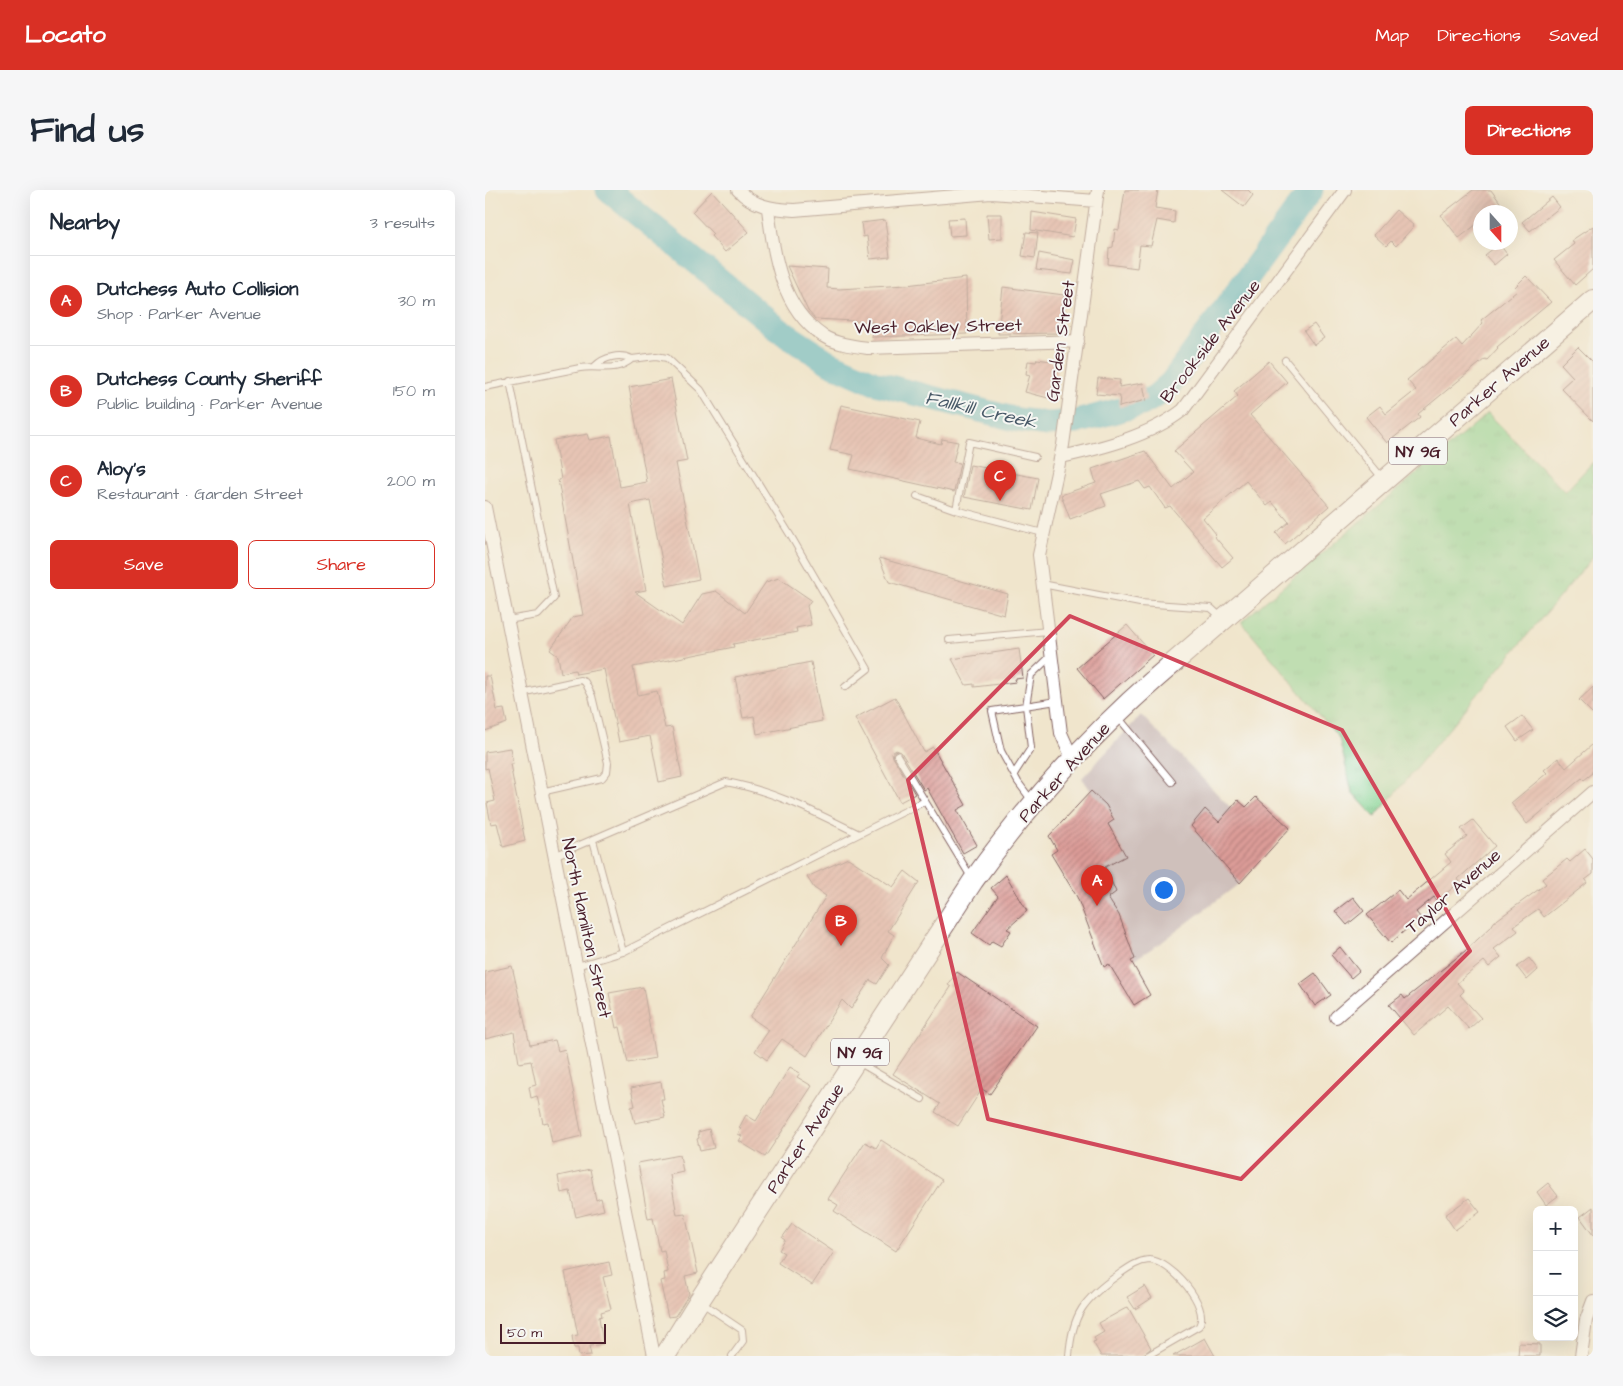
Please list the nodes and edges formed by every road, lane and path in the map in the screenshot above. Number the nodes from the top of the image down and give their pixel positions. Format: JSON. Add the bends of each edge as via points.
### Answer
{"nodes":[{"id":1,"x":738,"y":190,"type":"edge"},
{"id":2,"x":1345,"y":190,"type":"edge"},
{"id":3,"x":914,"y":195,"type":"edge"},
{"id":4,"x":1097,"y":196,"type":"edge"},
{"id":5,"x":768,"y":209,"type":"junction"},
{"id":6,"x":1593,"y":300,"type":"edge"},
{"id":7,"x":1077,"y":341,"type":"junction"},
{"id":8,"x":632,"y":358,"type":"junction"},
{"id":9,"x":1285,"y":360,"type":"dead end"},
{"id":10,"x":595,"y":366,"type":"junction"},
{"id":11,"x":510,"y":381,"type":"junction"},
{"id":12,"x":485,"y":387,"type":"edge"},
{"id":13,"x":1035,"y":456,"type":"dead end"},
{"id":14,"x":1061,"y":457,"type":"junction"},
{"id":15,"x":1384,"y":480,"type":"junction"},
{"id":16,"x":917,"y":496,"type":"dead end"},
{"id":17,"x":485,"y":508,"type":"edge"},
{"id":18,"x":957,"y":510,"type":"junction"},
{"id":19,"x":1043,"y":533,"type":"junction"},
{"id":20,"x":1042,"y":584,"type":"junction"},
{"id":21,"x":507,"y":620,"type":"junction"},
{"id":22,"x":1223,"y":620,"type":"junction"},
{"id":23,"x":1048,"y":631,"type":"junction"},
{"id":24,"x":949,"y":640,"type":"dead end"},
{"id":25,"x":1051,"y":656,"type":"junction"},
{"id":26,"x":845,"y":687,"type":"dead end"},
{"id":27,"x":521,"y":693,"type":"junction"},
{"id":28,"x":1057,"y":701,"type":"junction"},
{"id":29,"x":1026,"y":706,"type":"junction"},
{"id":30,"x":1115,"y":714,"type":"junction"},
{"id":31,"x":897,"y":755,"type":"dead end"},
{"id":32,"x":1073,"y":760,"type":"junction"},
{"id":33,"x":1014,"y":774,"type":"junction"},
{"id":34,"x":1172,"y":782,"type":"dead end"},
{"id":35,"x":541,"y":792,"type":"junction"},
{"id":36,"x":1593,"y":792,"type":"edge"},
{"id":37,"x":925,"y":801,"type":"junction"},
{"id":38,"x":1035,"y":804,"type":"junction"},
{"id":39,"x":859,"y":834,"type":"junction"},
{"id":40,"x":593,"y":840,"type":"junction"},
{"id":41,"x":554,"y":856,"type":"junction"},
{"id":42,"x":973,"y":881,"type":"junction"},
{"id":43,"x":623,"y":952,"type":"junction"},
{"id":44,"x":577,"y":966,"type":"junction"},
{"id":45,"x":1336,"y":1017,"type":"dead end"},
{"id":46,"x":855,"y":1060,"type":"junction"},
{"id":47,"x":922,"y":1099,"type":"dead end"},
{"id":48,"x":699,"y":1301,"type":"junction"},
{"id":49,"x":1593,"y":1301,"type":"edge"},
{"id":50,"x":654,"y":1356,"type":"edge"},
{"id":51,"x":665,"y":1356,"type":"edge"},
{"id":52,"x":732,"y":1356,"type":"edge"},
{"id":53,"x":1069,"y":1356,"type":"edge"},
{"id":54,"x":1147,"y":1356,"type":"edge"},
{"id":55,"x":1581,"y":1356,"type":"edge"}],
"edges":[{"from":1,"to":5,"type":"street","via":[[745,198]]},
{"from":2,"to":14,"type":"street","name":"Brookside Avenue","via":[[1183,410],[1172,419],[1127,438]]},
{"from":3,"to":4,"type":"street"},
{"from":3,"to":5,"type":"street","via":[[794,210]]},
{"from":4,"to":7,"type":"street","name":"Garden Street"},
{"from":5,"to":7,"type":"street","name":"West Oakley Street","via":[[772,241],[785,291],[805,321],[824,337],[845,345],[867,348]]},
{"from":6,"to":15,"type":"main road","name":"Parker Avenue","number":"NY 9G"},
{"from":7,"to":14,"type":"street","name":"Garden Street"},
{"from":8,"to":10,"type":"lane","via":[[601,360]]},
{"from":8,"to":10,"type":"lane","via":[[625,365],[616,367],[602,370]]},
{"from":8,"to":26,"type":"lane","via":[[667,358],[701,390],[793,538],[868,669]]},
{"from":9,"to":15,"type":"lane"},
{"from":10,"to":11,"type":"lane"},
{"from":11,"to":12,"type":"lane"},
{"from":11,"to":21,"type":"lane","via":[[554,598],[538,615]]},
{"from":13,"to":18,"type":"lane","via":[[969,442]]},
{"from":14,"to":19,"type":"street","name":"Garden Street"},
{"from":15,"to":22,"type":"main road","name":"Parker Avenue","number":"NY 9G"},
{"from":16,"to":18,"type":"lane"},
{"from":17,"to":21,"type":"street","name":"North Hamilton Street"},
{"from":18,"to":19,"type":"lane"},
{"from":19,"to":20,"type":"street","name":"Garden Street","via":[[1039,555]]},
{"from":20,"to":22,"type":"lane","via":[[1133,602],[1211,608]]},
{"from":20,"to":23,"type":"street","name":"Garden Street"},
{"from":21,"to":27,"type":"street","name":"North Hamilton Street"},
{"from":22,"to":30,"type":"main road","name":"Parker Avenue","number":"NY 9G"},
{"from":23,"to":24,"type":"lane"},
{"from":23,"to":25,"type":"street","name":"Garden Street"},
{"from":25,"to":28,"type":"street","name":"Garden Street"},
{"from":25,"to":29,"type":"lane","via":[[1031,675]]},
{"from":27,"to":35,"type":"street","name":"North Hamilton Street"},
{"from":27,"to":35,"type":"lane","via":[[580,680],[585,682],[592,696],[608,763],[602,778]]},
{"from":28,"to":29,"type":"lane"},
{"from":28,"to":32,"type":"street","name":"Garden Street","via":[[1064,743]]},
{"from":29,"to":33,"type":"lane","via":[[1031,748]]},
{"from":29,"to":33,"type":"lane","via":[[992,711],[1001,750]]},
{"from":30,"to":32,"type":"main road","name":"Parker Avenue","number":"NY 9G"},
{"from":30,"to":34,"type":"lane"},
{"from":31,"to":37,"type":"lane"},
{"from":32,"to":38,"type":"main road","name":"Parker Avenue","number":"NY 9G"},
{"from":33,"to":38,"type":"lane"},
{"from":35,"to":41,"type":"street","name":"North Hamilton Street"},
{"from":36,"to":45,"type":"street","name":"Taylor Avenue"},
{"from":37,"to":39,"type":"lane"},
{"from":37,"to":42,"type":"lane"},
{"from":38,"to":42,"type":"main road","name":"Parker Avenue","number":"NY 9G"},
{"from":39,"to":40,"type":"lane","via":[[787,798],[726,782]]},
{"from":39,"to":43,"type":"lane"},
{"from":40,"to":41,"type":"lane"},
{"from":40,"to":43,"type":"lane"},
{"from":41,"to":44,"type":"street","name":"North Hamilton Street"},
{"from":42,"to":46,"type":"main road","name":"Parker Avenue","number":"NY 9G"},
{"from":43,"to":44,"type":"lane"},
{"from":44,"to":50,"type":"street","name":"North Hamilton Street"},
{"from":46,"to":47,"type":"lane"},
{"from":46,"to":48,"type":"main road","name":"Parker Avenue","number":"NY 9G"},
{"from":48,"to":51,"type":"main road","name":"Parker Avenue","number":"NY 9G"},
{"from":48,"to":52,"type":"lane","via":[[742,1330],[743,1341]]},
{"from":49,"to":55,"type":"street","via":[[1586,1320]]},
{"from":53,"to":54,"type":"lane","via":[[1071,1333],[1093,1292],[1134,1264],[1150,1260],[1159,1262],[1174,1273],[1193,1294],[1203,1320],[1199,1326]]}]}
